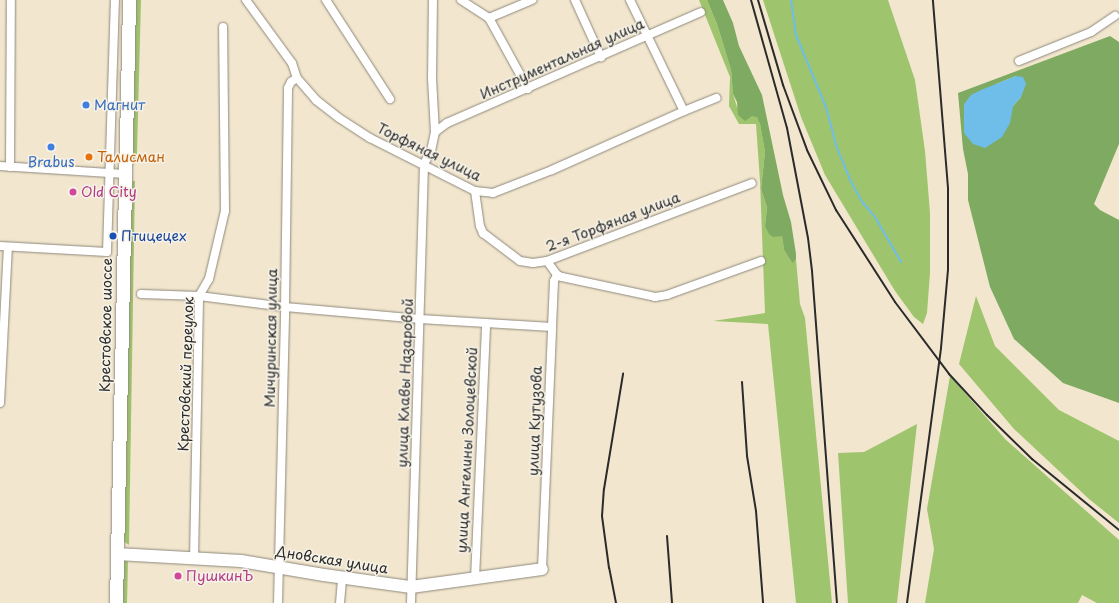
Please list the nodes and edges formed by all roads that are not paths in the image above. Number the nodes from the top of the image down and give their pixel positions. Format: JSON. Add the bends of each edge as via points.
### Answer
{"nodes":[{"id":1,"x":11,"y":0,"type":"edge"},
{"id":2,"x":114,"y":0,"type":"edge"},
{"id":3,"x":129,"y":0,"type":"edge"},
{"id":4,"x":246,"y":0,"type":"edge"},
{"id":5,"x":326,"y":0,"type":"edge"},
{"id":6,"x":433,"y":0,"type":"edge"},
{"id":7,"x":461,"y":0,"type":"edge"},
{"id":8,"x":532,"y":0,"type":"edge"},
{"id":9,"x":575,"y":0,"type":"edge"},
{"id":10,"x":630,"y":0,"type":"edge"},
{"id":11,"x":701,"y":12,"type":"dead end"},
{"id":12,"x":1115,"y":16,"type":"dead end"},
{"id":13,"x":489,"y":18,"type":"junction"},
{"id":14,"x":223,"y":27,"type":"dead end"},
{"id":15,"x":647,"y":37,"type":"junction"},
{"id":16,"x":601,"y":57,"type":"junction"},
{"id":17,"x":1019,"y":61,"type":"dead end"},
{"id":18,"x":297,"y":78,"type":"junction"},
{"id":19,"x":528,"y":89,"type":"junction"},
{"id":20,"x":716,"y":98,"type":"dead end"},
{"id":21,"x":390,"y":99,"type":"dead end"},
{"id":22,"x":684,"y":110,"type":"junction"},
{"id":23,"x":435,"y":132,"type":"junction"},
{"id":24,"x":424,"y":164,"type":"junction"},
{"id":25,"x":0,"y":166,"type":"edge"},
{"id":26,"x":10,"y":167,"type":"junction"},
{"id":27,"x":109,"y":174,"type":"junction"},
{"id":28,"x":125,"y":174,"type":"junction"},
{"id":29,"x":752,"y":183,"type":"dead end"},
{"id":30,"x":475,"y":191,"type":"junction"},
{"id":31,"x":4,"y":247,"type":"edge"},
{"id":32,"x":547,"y":261,"type":"junction"},
{"id":33,"x":761,"y":261,"type":"dead end"},
{"id":34,"x":557,"y":275,"type":"junction"},
{"id":35,"x":141,"y":294,"type":"dead end"},
{"id":36,"x":200,"y":296,"type":"junction"},
{"id":37,"x":285,"y":307,"type":"junction"},
{"id":38,"x":420,"y":319,"type":"junction"},
{"id":39,"x":486,"y":323,"type":"junction"},
{"id":40,"x":552,"y":327,"type":"junction"},
{"id":41,"x":0,"y":403,"type":"edge"},
{"id":42,"x":117,"y":554,"type":"junction"},
{"id":43,"x":194,"y":558,"type":"junction"},
{"id":44,"x":279,"y":568,"type":"junction"},
{"id":45,"x":542,"y":569,"type":"joint"},
{"id":46,"x":342,"y":578,"type":"junction"},
{"id":47,"x":475,"y":579,"type":"junction"},
{"id":48,"x":412,"y":587,"type":"junction"},
{"id":49,"x":116,"y":603,"type":"edge"},
{"id":50,"x":278,"y":603,"type":"edge"},
{"id":51,"x":340,"y":603,"type":"edge"},
{"id":52,"x":411,"y":603,"type":"edge"}],
"edges":[{"from":1,"to":26,"type":"street"},
{"from":2,"to":27,"type":"street"},
{"from":3,"to":28,"type":"main road","name":"Крестовское шоссе"},
{"from":4,"to":18,"type":"street","name":"Торфяная улица","via":[[292,64]]},
{"from":5,"to":21,"type":"street"},
{"from":6,"to":23,"type":"street","via":[[432,79]]},
{"from":7,"to":13,"type":"street"},
{"from":8,"to":13,"type":"street"},
{"from":9,"to":16,"type":"street"},
{"from":10,"to":15,"type":"street"},
{"from":11,"to":15,"type":"street","name":"Инструментальная улица"},
{"from":12,"to":17,"type":"street","via":[[1091,32]]},
{"from":13,"to":19,"type":"street"},
{"from":14,"to":36,"type":"street","name":"Крестовский переулок","via":[[225,211],[209,279]]},
{"from":15,"to":16,"type":"street","name":"Инструментальная улица"},
{"from":15,"to":22,"type":"street"},
{"from":16,"to":19,"type":"street","name":"Инструментальная улица"},
{"from":18,"to":24,"type":"street","name":"Торфяная улица","via":[[316,100],[339,118],[370,138]]},
{"from":18,"to":37,"type":"street","name":"Мичуринская улица","via":[[288,88]]},
{"from":19,"to":23,"type":"street","name":"Инструментальная улица","via":[[447,123]]},
{"from":20,"to":22,"type":"street","name":"Торфяная улица"},
{"from":22,"to":30,"type":"street","name":"Торфяная улица","via":[[552,170],[493,193]]},
{"from":23,"to":24,"type":"street","via":[[431,150]]},
{"from":24,"to":30,"type":"street","name":"Торфяная улица"},
{"from":24,"to":38,"type":"street","name":"улица Клавы Назаровой"},
{"from":25,"to":26,"type":"street"},
{"from":26,"to":27,"type":"street"},
{"from":27,"to":28,"type":"street"},
{"from":27,"to":31,"type":"street","via":[[108,252]]},
{"from":28,"to":42,"type":"main road","name":"Крестовское шоссе"},
{"from":29,"to":32,"type":"street","name":"2-я Торфяная улица"},
{"from":30,"to":32,"type":"street","name":"2-я Торфяная улица","via":[[483,233],[520,261]]},
{"from":31,"to":41,"type":"street"},
{"from":32,"to":34,"type":"street"},
{"from":33,"to":34,"type":"street","via":[[655,297]]},
{"from":34,"to":40,"type":"street","name":"улица Кутузова","via":[[554,281]]},
{"from":35,"to":36,"type":"street"},
{"from":36,"to":37,"type":"street"},
{"from":36,"to":43,"type":"street","name":"Крестовский переулок"},
{"from":37,"to":38,"type":"street"},
{"from":37,"to":44,"type":"street","name":"Мичуринская улица"},
{"from":38,"to":39,"type":"street"},
{"from":38,"to":48,"type":"street","name":"улица Клавы Назаровой"},
{"from":39,"to":40,"type":"street"},
{"from":39,"to":47,"type":"street","name":"улица Ангелины Золоцевской"},
{"from":40,"to":45,"type":"street","name":"улица Кутузова"},
{"from":42,"to":43,"type":"street","name":"Дновская улица"},
{"from":42,"to":49,"type":"main road","name":"Крестовское шоссе"},
{"from":43,"to":44,"type":"street","name":"Дновская улица","via":[[241,561]]},
{"from":44,"to":46,"type":"street","name":"Дновская улица"},
{"from":44,"to":50,"type":"street","name":"Мичуринская улица"},
{"from":45,"to":47,"type":"street","name":"Дновская улица"},
{"from":46,"to":48,"type":"street","name":"Дновская улица"},
{"from":46,"to":51,"type":"street"},
{"from":47,"to":48,"type":"street","name":"Дновская улица"},
{"from":48,"to":52,"type":"street","name":"улица Клавы Назаровой"}]}
